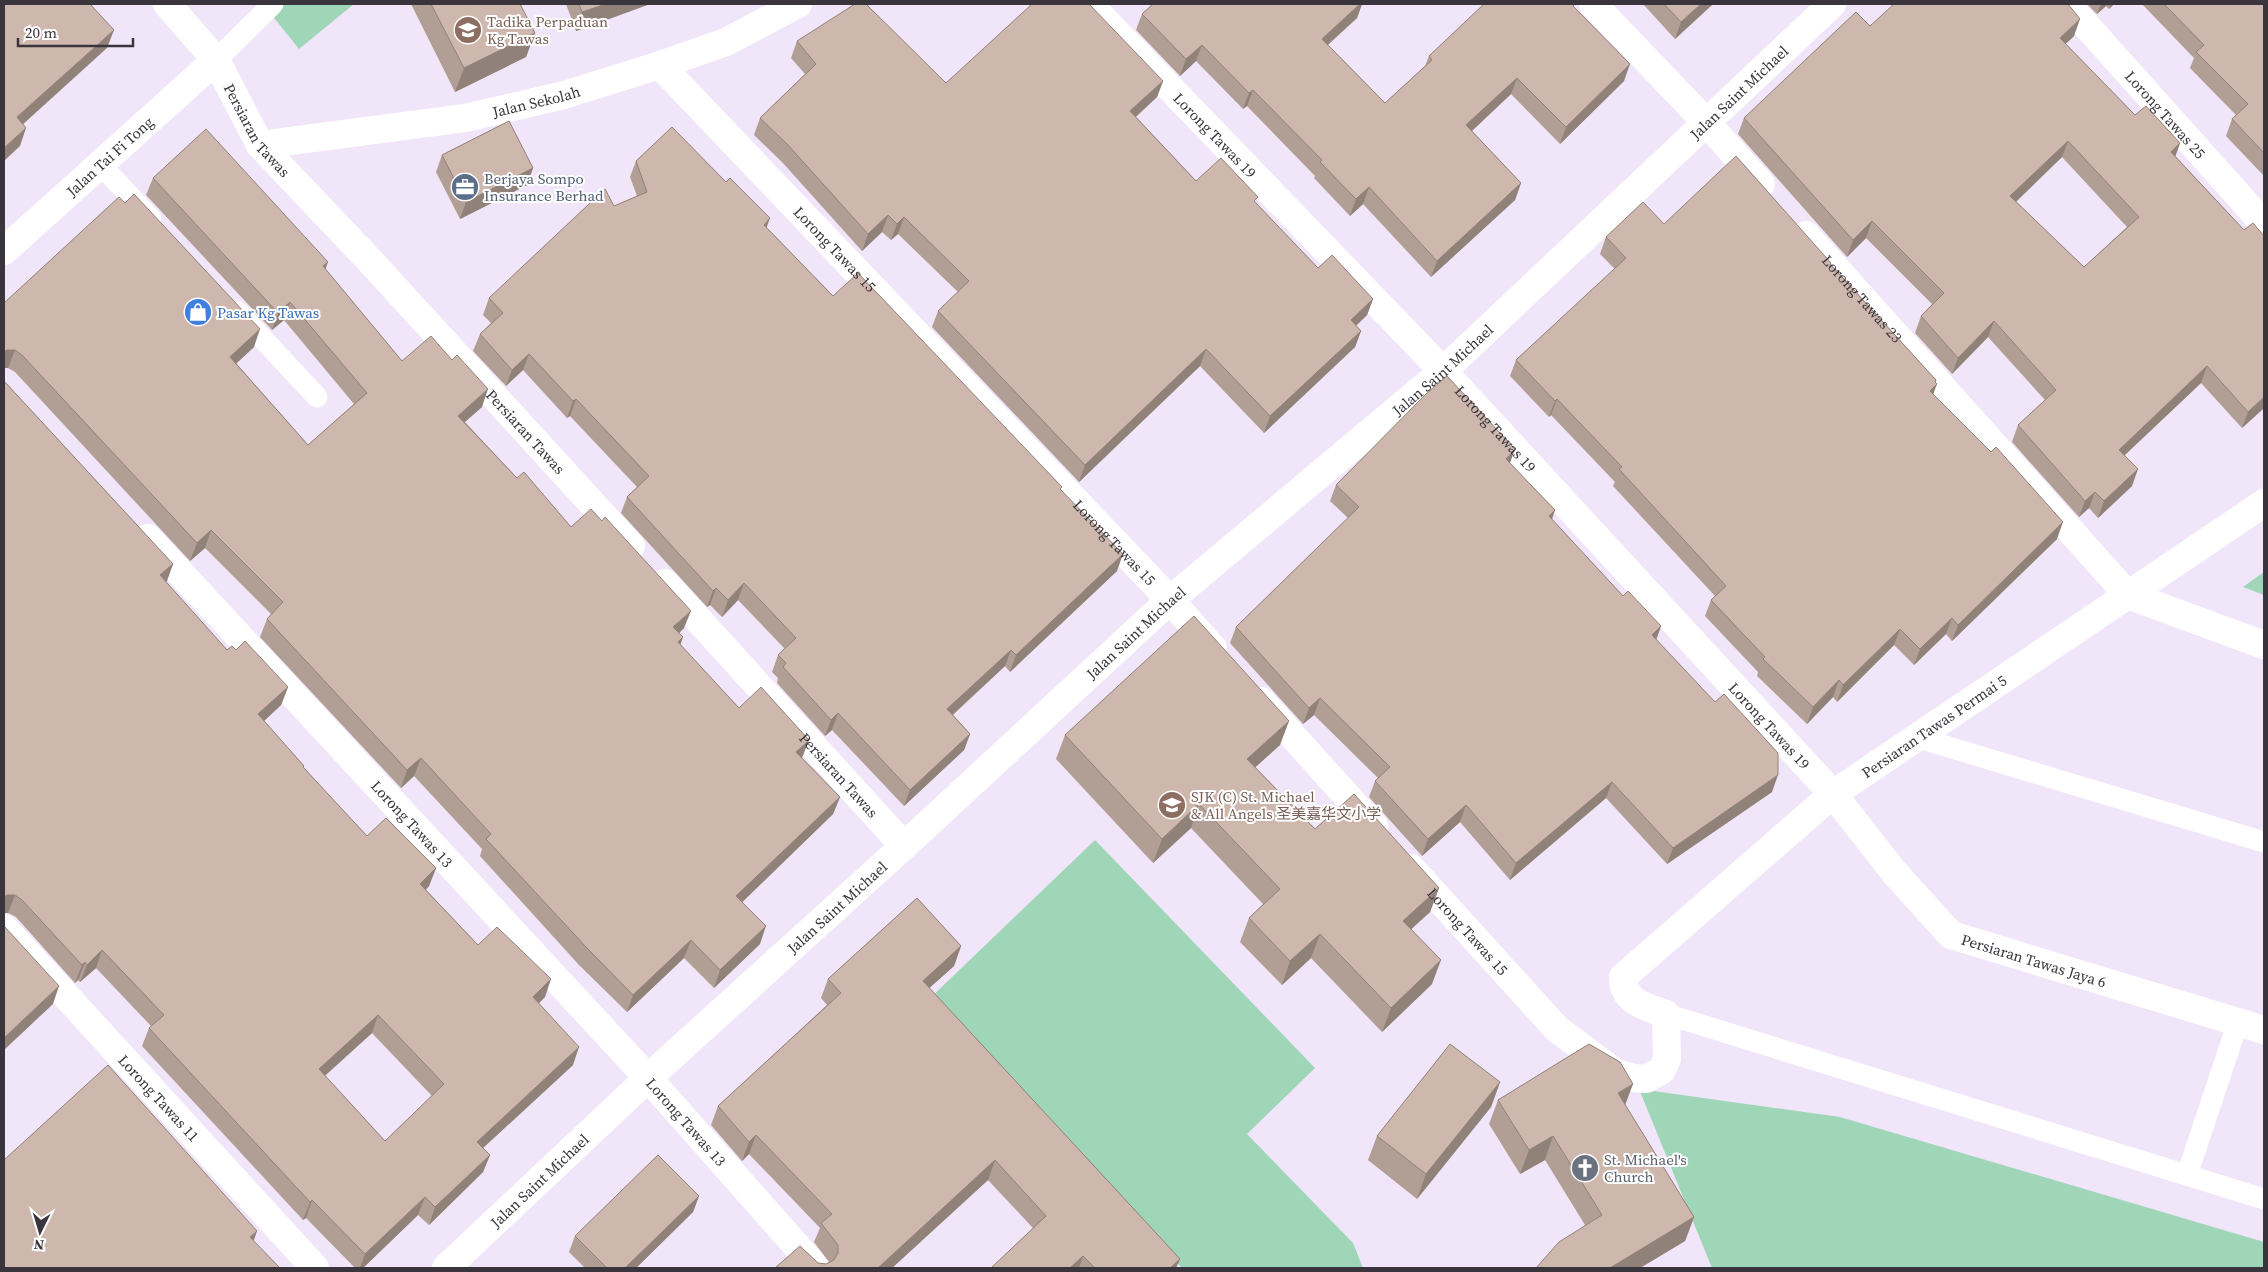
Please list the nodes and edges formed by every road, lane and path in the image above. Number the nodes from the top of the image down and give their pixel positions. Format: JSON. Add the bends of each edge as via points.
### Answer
{"nodes":[{"id":1,"x":167,"y":4,"type":"edge"},
{"id":2,"x":273,"y":4,"type":"edge"},
{"id":3,"x":798,"y":4,"type":"edge"},
{"id":4,"x":1089,"y":4,"type":"edge"},
{"id":5,"x":1593,"y":4,"type":"edge"},
{"id":6,"x":1832,"y":4,"type":"edge"},
{"id":7,"x":2067,"y":4,"type":"edge"},
{"id":8,"x":216,"y":60,"type":"junction"},
{"id":9,"x":660,"y":66,"type":"junction"},
{"id":10,"x":1706,"y":122,"type":"junction"},
{"id":11,"x":260,"y":145,"type":"junction"},
{"id":12,"x":100,"y":164,"type":"junction"},
{"id":13,"x":2264,"y":224,"type":"edge"},
{"id":14,"x":168,"y":237,"type":"edge"},
{"id":15,"x":4,"y":251,"type":"edge"},
{"id":16,"x":222,"y":295,"type":"edge"},
{"id":17,"x":1443,"y":371,"type":"junction"},
{"id":18,"x":317,"y":397,"type":"dead end"},
{"id":19,"x":2264,"y":503,"type":"edge"},
{"id":20,"x":133,"y":522,"type":"edge"},
{"id":21,"x":2128,"y":595,"type":"junction"},
{"id":22,"x":1170,"y":600,"type":"junction"},
{"id":23,"x":2264,"y":645,"type":"edge"},
{"id":24,"x":1919,"y":738,"type":"junction"},
{"id":25,"x":1833,"y":794,"type":"junction"},
{"id":26,"x":2264,"y":842,"type":"edge"},
{"id":27,"x":904,"y":846,"type":"junction"},
{"id":28,"x":4,"y":928,"type":"edge"},
{"id":29,"x":1666,"y":1014,"type":"junction"},
{"id":30,"x":2238,"y":1022,"type":"junction"},
{"id":31,"x":2264,"y":1030,"type":"edge"},
{"id":32,"x":648,"y":1078,"type":"junction"},
{"id":33,"x":2187,"y":1175,"type":"junction"},
{"id":34,"x":2264,"y":1199,"type":"edge"},
{"id":35,"x":315,"y":1268,"type":"edge"},
{"id":36,"x":446,"y":1268,"type":"edge"},
{"id":37,"x":816,"y":1268,"type":"edge"}],
"edges":[{"from":1,"to":8,"type":"street","name":"Persiaran Tawas"},
{"from":2,"to":8,"type":"lane"},
{"from":3,"to":9,"type":"street","name":"Jalan Sekolah","via":[[726,42]]},
{"from":4,"to":17,"type":"street","name":"Lorong Tawas 19"},
{"from":5,"to":10,"type":"street","name":"Lorong Tawas 23"},
{"from":6,"to":10,"type":"street","name":"Jalan Saint Michael"},
{"from":7,"to":13,"type":"street","name":"Lorong Tawas 25"},
{"from":8,"to":11,"type":"street","name":"Persiaran Tawas"},
{"from":8,"to":12,"type":"street","name":"Jalan Tai Fi Tong"},
{"from":9,"to":11,"type":"street","name":"Jalan Sekolah","via":[[564,95],[465,118]]},
{"from":9,"to":22,"type":"street","name":"Lorong Tawas 15"},
{"from":10,"to":17,"type":"street","name":"Jalan Saint Michael"},
{"from":10,"to":21,"type":"street","name":"Lorong Tawas 23"},
{"from":11,"to":27,"type":"street","name":"Persiaran Tawas","via":[[372,263]]},
{"from":12,"to":14,"type":"lane"},
{"from":12,"to":15,"type":"street","name":"Jalan Tai Fi Tong"},
{"from":16,"to":18,"type":"lane"},
{"from":17,"to":22,"type":"street","name":"Jalan Saint Michael"},
{"from":17,"to":25,"type":"street","name":"Lorong Tawas 19"},
{"from":19,"to":21,"type":"street","name":"Persiaran Tawas Permai 5"},
{"from":20,"to":32,"type":"street","name":"Lorong Tawas 13"},
{"from":21,"to":23,"type":"street"},
{"from":21,"to":24,"type":"street","name":"Persiaran Tawas Permai 5"},
{"from":22,"to":27,"type":"street","name":"Jalan Saint Michael"},
{"from":22,"to":29,"type":"street","name":"Lorong Tawas 15","via":[[1557,1029],[1616,1073],[1646,1078],[1662,1070],[1667,1059]]},
{"from":24,"to":25,"type":"street","name":"Persiaran Tawas Permai 5"},
{"from":24,"to":26,"type":"lane"},
{"from":25,"to":29,"type":"street","name":"Persiaran Tawas Permai 5","via":[[1623,977],[1628,996]]},
{"from":25,"to":30,"type":"street","name":"Persiaran Tawas Jaya 6","via":[[1894,872],[1951,935]]},
{"from":27,"to":32,"type":"street","name":"Jalan Saint Michael"},
{"from":28,"to":35,"type":"street","name":"Lorong Tawas 11"},
{"from":29,"to":33,"type":"lane"},
{"from":30,"to":31,"type":"street","name":"Persiaran Tawas Jaya 6"},
{"from":30,"to":33,"type":"lane"},
{"from":32,"to":36,"type":"street","name":"Jalan Saint Michael"},
{"from":32,"to":37,"type":"street","name":"Lorong Tawas 13"},
{"from":33,"to":34,"type":"lane"}]}
